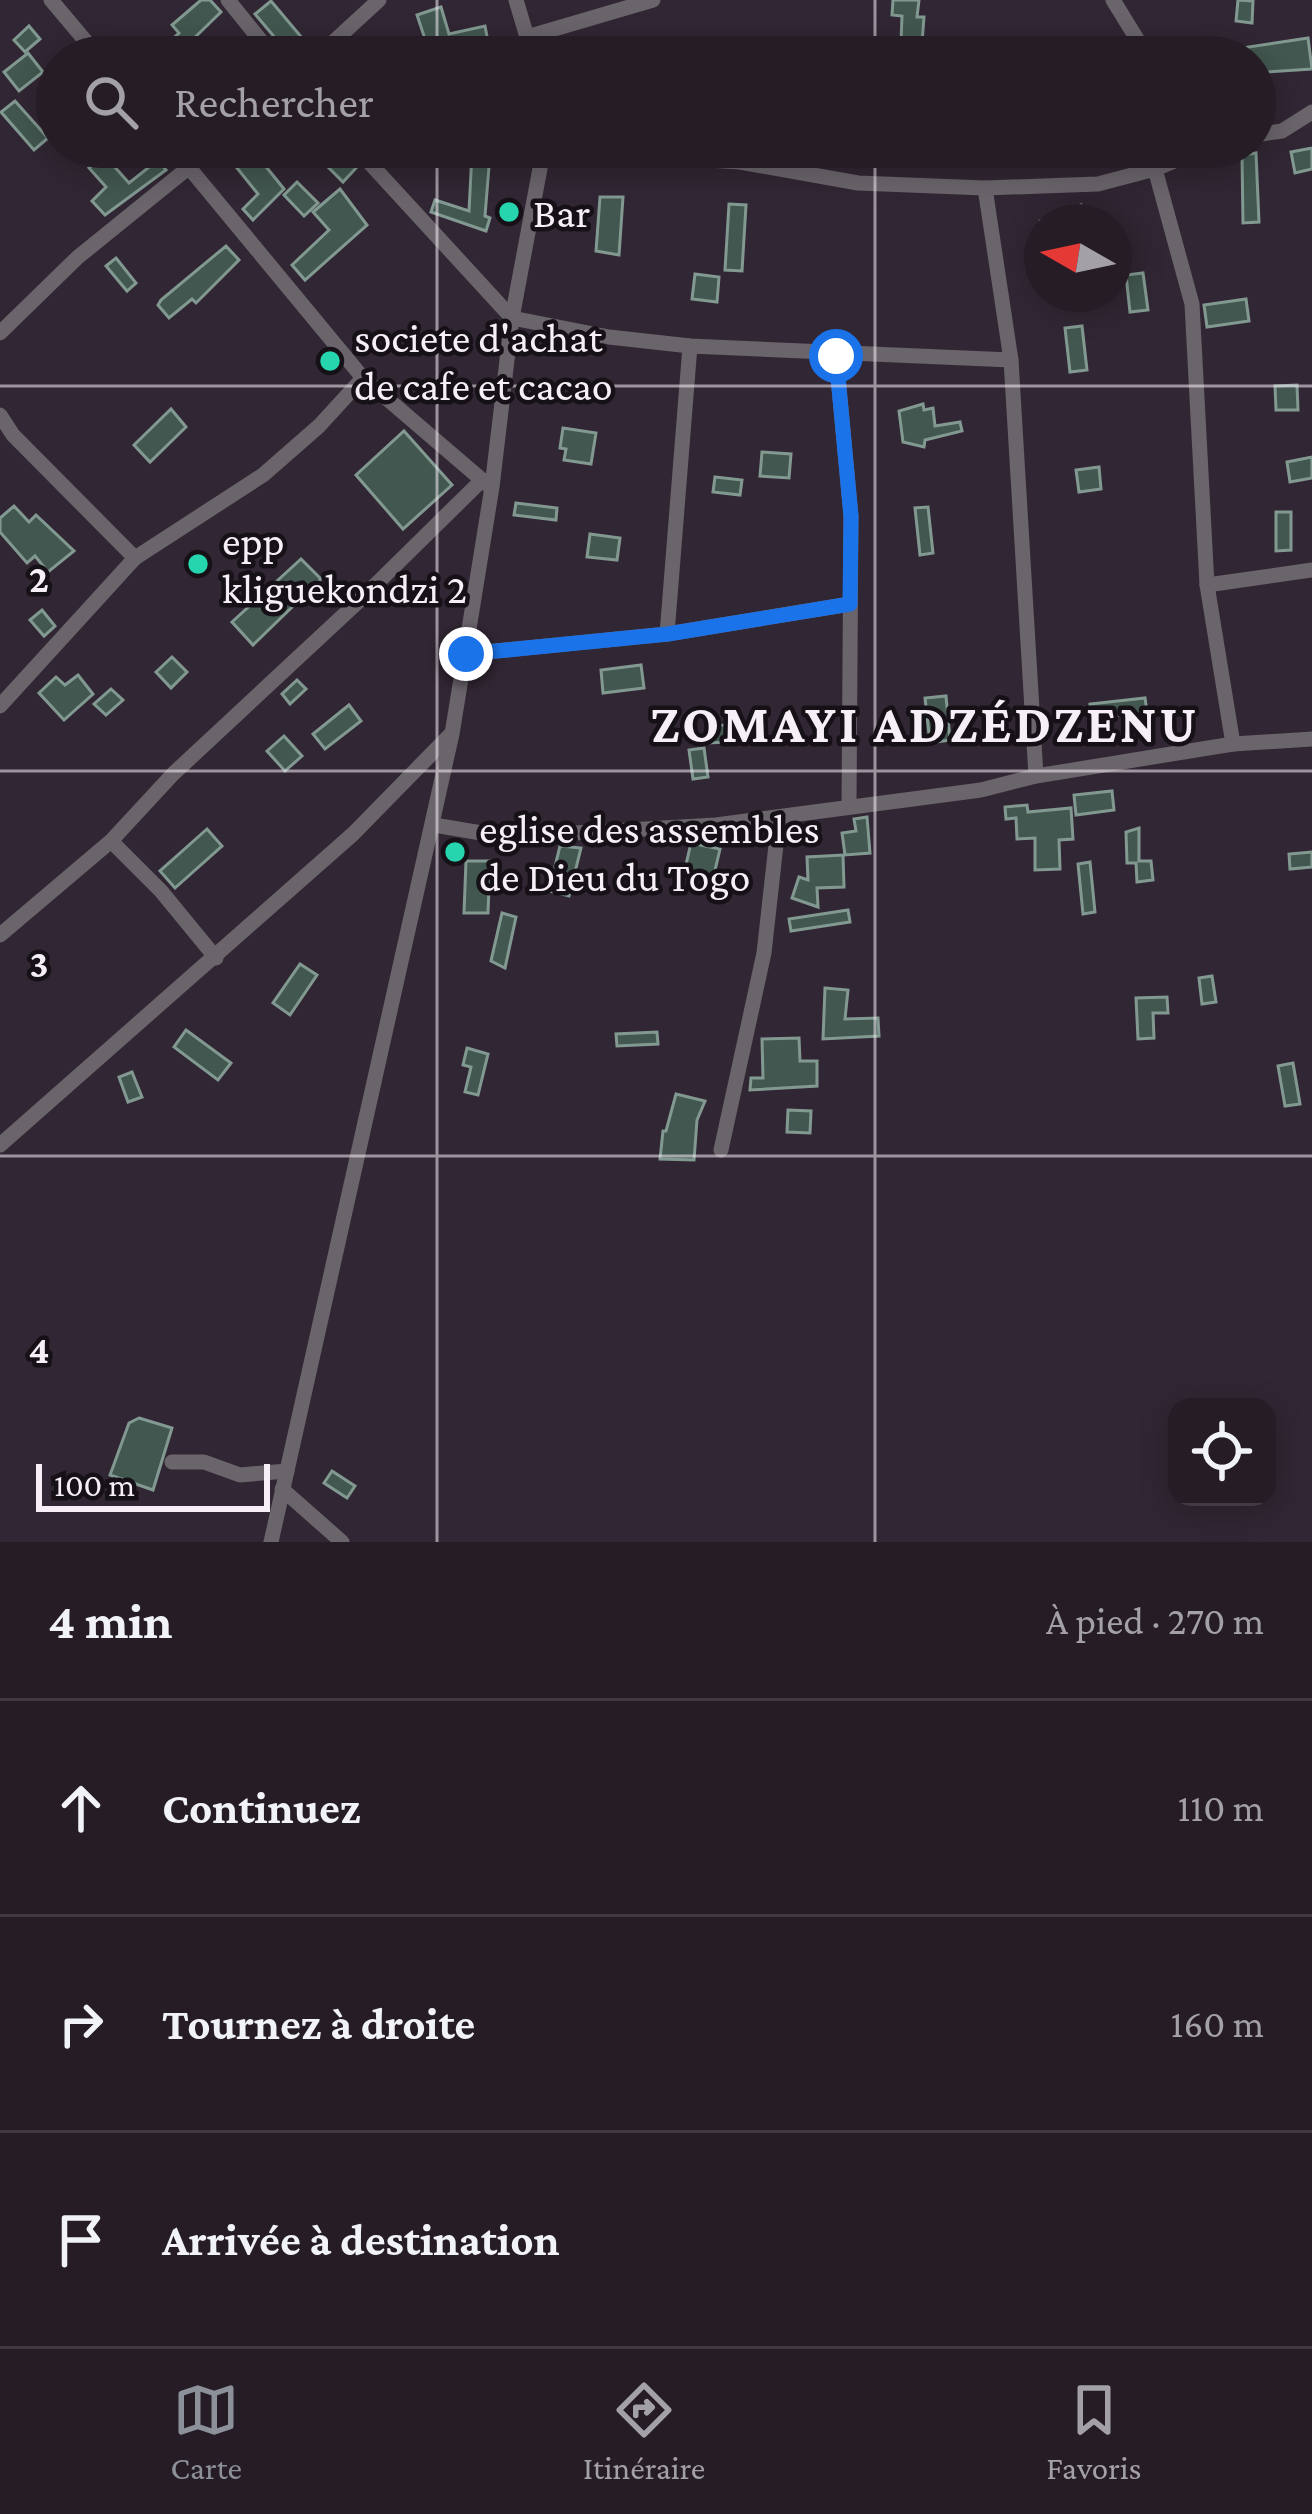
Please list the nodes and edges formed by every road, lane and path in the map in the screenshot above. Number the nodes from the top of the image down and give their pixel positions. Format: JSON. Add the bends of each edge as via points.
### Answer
{"nodes":[{"id":1,"x":52,"y":0,"type":"edge"},
{"id":2,"x":228,"y":0,"type":"edge"},
{"id":3,"x":379,"y":0,"type":"edge"},
{"id":4,"x":516,"y":0,"type":"edge"},
{"id":5,"x":653,"y":0,"type":"edge"},
{"id":6,"x":1113,"y":0,"type":"edge"},
{"id":7,"x":82,"y":36,"type":"edge"},
{"id":8,"x":257,"y":36,"type":"edge"},
{"id":9,"x":339,"y":36,"type":"edge"},
{"id":10,"x":527,"y":36,"type":"edge"},
{"id":11,"x":530,"y":36,"type":"edge"},
{"id":12,"x":1135,"y":36,"type":"edge"},
{"id":13,"x":1311,"y":114,"type":"edge"},
{"id":14,"x":1276,"y":132,"type":"edge"},
{"id":15,"x":189,"y":168,"type":"joint"},
{"id":16,"x":374,"y":168,"type":"edge"},
{"id":17,"x":540,"y":168,"type":"edge"},
{"id":18,"x":774,"y":168,"type":"edge"},
{"id":19,"x":1155,"y":169,"type":"joint"},
{"id":20,"x":986,"y":188,"type":"junction"},
{"id":21,"x":512,"y":318,"type":"junction"},
{"id":22,"x":0,"y":333,"type":"edge"},
{"id":23,"x":690,"y":346,"type":"junction"},
{"id":24,"x":836,"y":356,"type":"junction"},
{"id":25,"x":1011,"y":360,"type":"junction"},
{"id":26,"x":363,"y":378,"type":"junction"},
{"id":27,"x":0,"y":415,"type":"edge"},
{"id":28,"x":14,"y":435,"type":"junction"},
{"id":29,"x":0,"y":452,"type":"edge"},
{"id":30,"x":487,"y":484,"type":"junction"},
{"id":31,"x":135,"y":558,"type":"junction"},
{"id":32,"x":1312,"y":570,"type":"edge"},
{"id":33,"x":1207,"y":585,"type":"junction"},
{"id":34,"x":850,"y":604,"type":"junction"},
{"id":35,"x":668,"y":634,"type":"junction"},
{"id":36,"x":466,"y":654,"type":"junction"},
{"id":37,"x":0,"y":706,"type":"edge"},
{"id":38,"x":452,"y":734,"type":"junction"},
{"id":39,"x":1312,"y":739,"type":"edge"},
{"id":40,"x":1233,"y":744,"type":"junction"},
{"id":41,"x":1036,"y":776,"type":"junction"},
{"id":42,"x":849,"y":805,"type":"junction"},
{"id":43,"x":778,"y":818,"type":"junction"},
{"id":44,"x":434,"y":825,"type":"junction"},
{"id":45,"x":111,"y":841,"type":"junction"},
{"id":46,"x":0,"y":935,"type":"edge"},
{"id":47,"x":217,"y":958,"type":"junction"},
{"id":48,"x":0,"y":1145,"type":"edge"},
{"id":49,"x":721,"y":1150,"type":"dead end"},
{"id":50,"x":172,"y":1462,"type":"dead end"},
{"id":51,"x":286,"y":1471,"type":"junction"},
{"id":52,"x":282,"y":1489,"type":"junction"},
{"id":53,"x":271,"y":1542,"type":"edge"},
{"id":54,"x":342,"y":1542,"type":"edge"}],
"edges":[{"from":1,"to":7,"type":"street"},
{"from":2,"to":8,"type":"street"},
{"from":3,"to":9,"type":"street"},
{"from":4,"to":10,"type":"street"},
{"from":5,"to":11,"type":"street"},
{"from":6,"to":12,"type":"street"},
{"from":13,"to":14,"type":"street"},
{"from":15,"to":22,"type":"street"},
{"from":15,"to":26,"type":"street"},
{"from":16,"to":21,"type":"street"},
{"from":17,"to":21,"type":"street"},
{"from":18,"to":20,"type":"street","via":[[858,183]]},
{"from":19,"to":20,"type":"street","via":[[1098,184]]},
{"from":19,"to":33,"type":"street","via":[[1192,304]]},
{"from":20,"to":25,"type":"street"},
{"from":21,"to":23,"type":"street"},
{"from":21,"to":30,"type":"street"},
{"from":23,"to":24,"type":"street"},
{"from":23,"to":35,"type":"street"},
{"from":24,"to":25,"type":"street"},
{"from":24,"to":34,"type":"street"},
{"from":25,"to":41,"type":"street"},
{"from":26,"to":30,"type":"street"},
{"from":26,"to":31,"type":"street","via":[[262,476]]},
{"from":27,"to":28,"type":"street"},
{"from":28,"to":29,"type":"street"},
{"from":28,"to":31,"type":"street"},
{"from":30,"to":36,"type":"street"},
{"from":30,"to":45,"type":"street"},
{"from":31,"to":37,"type":"street"},
{"from":32,"to":33,"type":"street"},
{"from":33,"to":40,"type":"street"},
{"from":34,"to":35,"type":"street"},
{"from":34,"to":42,"type":"street"},
{"from":35,"to":36,"type":"street"},
{"from":36,"to":38,"type":"street"},
{"from":38,"to":44,"type":"street"},
{"from":38,"to":47,"type":"street"},
{"from":39,"to":40,"type":"street"},
{"from":40,"to":41,"type":"street"},
{"from":41,"to":42,"type":"street"},
{"from":42,"to":43,"type":"street"},
{"from":43,"to":44,"type":"street","via":[[505,837]]},
{"from":43,"to":49,"type":"street","via":[[764,953]]},
{"from":44,"to":51,"type":"street"},
{"from":45,"to":46,"type":"street"},
{"from":45,"to":47,"type":"street"},
{"from":47,"to":48,"type":"street"},
{"from":50,"to":51,"type":"street","via":[[239,1474]]},
{"from":51,"to":52,"type":"street"},
{"from":52,"to":53,"type":"street"},
{"from":52,"to":54,"type":"street"}]}
